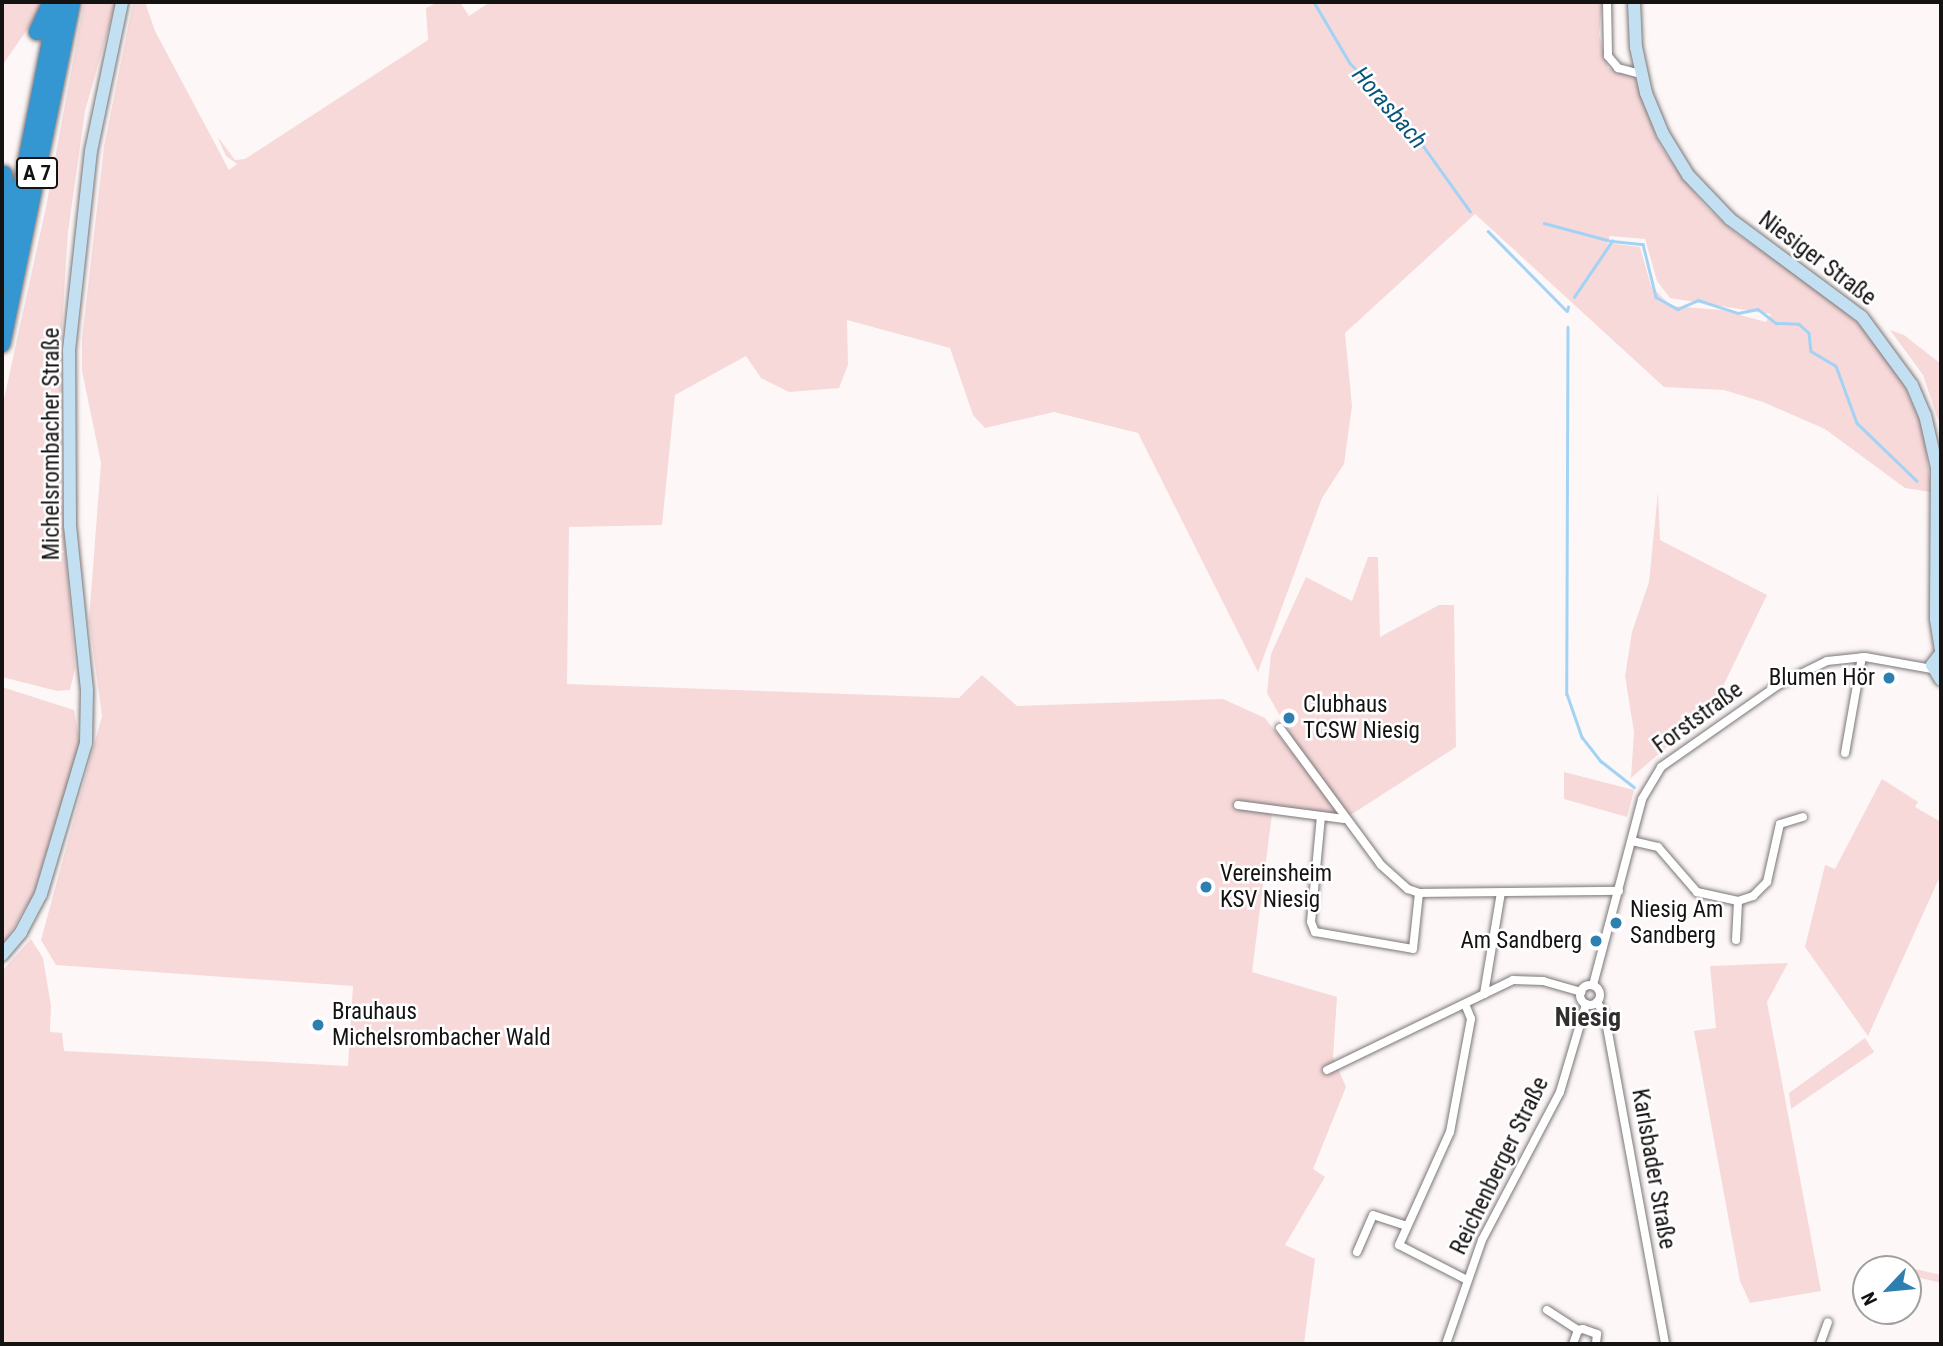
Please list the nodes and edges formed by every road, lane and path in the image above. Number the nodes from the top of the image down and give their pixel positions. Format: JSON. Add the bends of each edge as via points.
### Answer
{"nodes":[{"id":1,"x":51,"y":2,"type":"edge"},
{"id":2,"x":58,"y":2,"type":"edge"},
{"id":3,"x":72,"y":2,"type":"edge"},
{"id":4,"x":122,"y":2,"type":"edge"},
{"id":5,"x":1607,"y":2,"type":"edge"},
{"id":6,"x":1634,"y":2,"type":"edge"},
{"id":7,"x":37,"y":32,"type":"dead end"},
{"id":8,"x":1641,"y":74,"type":"junction"},
{"id":9,"x":4,"y":174,"type":"dead end"},
{"id":10,"x":10,"y":243,"type":"junction"},
{"id":11,"x":2,"y":282,"type":"edge"},
{"id":12,"x":2,"y":344,"type":"edge"},
{"id":13,"x":1941,"y":651,"type":"edge"},
{"id":14,"x":1862,"y":657,"type":"junction"},
{"id":15,"x":1937,"y":674,"type":"edge"},
{"id":16,"x":1280,"y":728,"type":"dead end"},
{"id":17,"x":1845,"y":752,"type":"dead end"},
{"id":18,"x":1238,"y":804,"type":"dead end"},
{"id":19,"x":1321,"y":816,"type":"junction"},
{"id":20,"x":1803,"y":817,"type":"dead end"},
{"id":21,"x":1344,"y":819,"type":"junction"},
{"id":22,"x":1632,"y":841,"type":"junction"},
{"id":23,"x":1619,"y":891,"type":"junction"},
{"id":24,"x":1501,"y":892,"type":"junction"},
{"id":25,"x":1419,"y":893,"type":"junction"},
{"id":26,"x":1738,"y":901,"type":"junction"},
{"id":27,"x":1736,"y":940,"type":"dead end"},
{"id":28,"x":2,"y":956,"type":"edge"},
{"id":29,"x":1593,"y":985,"type":"junction"},
{"id":30,"x":1581,"y":992,"type":"junction"},
{"id":31,"x":1484,"y":994,"type":"junction"},
{"id":32,"x":1597,"y":1002,"type":"junction"},
{"id":33,"x":1465,"y":1004,"type":"junction"},
{"id":34,"x":1586,"y":1004,"type":"junction"},
{"id":35,"x":1327,"y":1070,"type":"dead end"},
{"id":36,"x":1408,"y":1227,"type":"junction"},
{"id":37,"x":1357,"y":1252,"type":"dead end"},
{"id":38,"x":1467,"y":1280,"type":"junction"},
{"id":39,"x":1547,"y":1310,"type":"dead end"},
{"id":40,"x":1828,"y":1322,"type":"dead end"},
{"id":41,"x":1578,"y":1330,"type":"junction"},
{"id":42,"x":1446,"y":1344,"type":"edge"},
{"id":43,"x":1573,"y":1344,"type":"edge"},
{"id":44,"x":1596,"y":1344,"type":"edge"},
{"id":45,"x":1665,"y":1344,"type":"edge"},
{"id":46,"x":1819,"y":1344,"type":"edge"}],
"edges":[{"from":1,"to":7,"type":"highway"},
{"from":2,"to":10,"type":"highway","number":"A 7"},
{"from":3,"to":12,"type":"highway","number":"A 7"},
{"from":4,"to":28,"type":"main road","name":"Michelsrombacher Straße","via":[[91,150],[69,360],[70,526],[87,690],[86,743],[41,894]]},
{"from":5,"to":8,"type":"street","via":[[1608,56],[1618,68]]},
{"from":6,"to":8,"type":"main road","name":"Niesiger Straße"},
{"from":8,"to":13,"type":"main road","name":"Niesiger Straße","via":[[1663,134],[1700,190],[1751,236],[1848,305],[1905,371],[1925,415],[1937,468],[1936,619]]},
{"from":9,"to":10,"type":"highway"},
{"from":10,"to":11,"type":"highway","number":"A 7"},
{"from":13,"to":15,"type":"main road","name":"Niesiger Straße","via":[[1933,661]]},
{"from":14,"to":15,"type":"street","name":"Forststraße"},
{"from":14,"to":17,"type":"street"},
{"from":14,"to":22,"type":"street","name":"Forststraße","via":[[1839,658],[1796,674],[1674,756],[1645,791]]},
{"from":16,"to":21,"type":"street"},
{"from":18,"to":19,"type":"street"},
{"from":19,"to":21,"type":"street"},
{"from":19,"to":25,"type":"street","via":[[1311,922],[1315,932],[1413,949]]},
{"from":20,"to":26,"type":"street","via":[[1780,824],[1766,882]]},
{"from":21,"to":25,"type":"street","via":[[1389,874]]},
{"from":22,"to":23,"type":"street","name":"Forststraße"},
{"from":22,"to":26,"type":"street","via":[[1658,847],[1697,892]]},
{"from":23,"to":24,"type":"street"},
{"from":23,"to":29,"type":"street","name":"Forststraße"},
{"from":24,"to":25,"type":"street"},
{"from":24,"to":31,"type":"street"},
{"from":26,"to":27,"type":"street"},
{"from":29,"to":30,"type":"street"},
{"from":29,"to":32,"type":"street","name":"Karlsbader Straße","via":[[1600,994]]},
{"from":30,"to":31,"type":"street","via":[[1523,979]]},
{"from":30,"to":34,"type":"street"},
{"from":31,"to":33,"type":"street"},
{"from":32,"to":34,"type":"street"},
{"from":32,"to":45,"type":"street","name":"Karlsbader Straße","via":[[1605,1016]]},
{"from":33,"to":35,"type":"street"},
{"from":33,"to":36,"type":"street","via":[[1471,1019],[1454,1115]]},
{"from":34,"to":38,"type":"street","name":"Reichenberger Straße","via":[[1560,1092],[1482,1240]]},
{"from":36,"to":37,"type":"street","via":[[1373,1216]]},
{"from":36,"to":38,"type":"street","via":[[1399,1245]]},
{"from":38,"to":42,"type":"street","name":"Reichenberger Straße"},
{"from":39,"to":41,"type":"street"},
{"from":40,"to":46,"type":"street"},
{"from":41,"to":43,"type":"street"},
{"from":41,"to":44,"type":"street","via":[[1597,1334]]}]}
